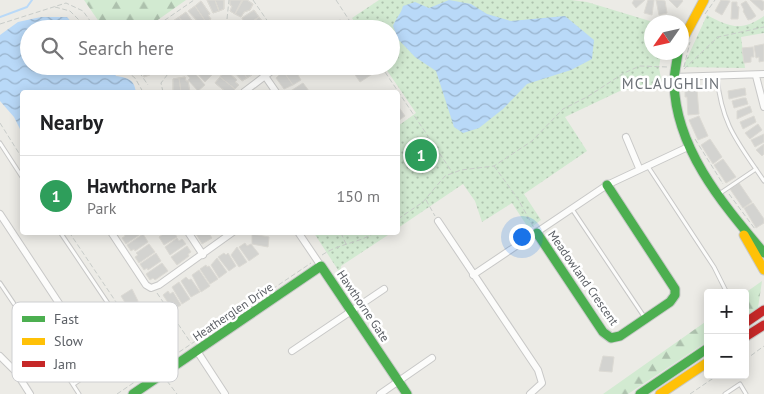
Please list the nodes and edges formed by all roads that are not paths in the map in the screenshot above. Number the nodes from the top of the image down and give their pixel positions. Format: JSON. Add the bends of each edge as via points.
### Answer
{"nodes":[{"id":1,"x":704,"y":0,"type":"edge"},
{"id":2,"x":689,"y":28,"type":"edge"},
{"id":3,"x":676,"y":60,"type":"edge"},
{"id":4,"x":764,"y":74,"type":"edge"},
{"id":5,"x":264,"y":75,"type":"joint"},
{"id":6,"x":756,"y":76,"type":"junction"},
{"id":7,"x":673,"y":77,"type":"junction"},
{"id":8,"x":717,"y":77,"type":"junction"},
{"id":9,"x":246,"y":90,"type":"edge"},
{"id":10,"x":275,"y":90,"type":"edge"},
{"id":11,"x":764,"y":107,"type":"edge"},
{"id":12,"x":626,"y":137,"type":"dead end"},
{"id":13,"x":0,"y":143,"type":"edge"},
{"id":14,"x":688,"y":147,"type":"junction"},
{"id":15,"x":646,"y":165,"type":"junction"},
{"id":16,"x":640,"y":168,"type":"junction"},
{"id":17,"x":756,"y":169,"type":"junction"},
{"id":18,"x":20,"y":173,"type":"edge"},
{"id":19,"x":764,"y":181,"type":"edge"},
{"id":20,"x":607,"y":185,"type":"junction"},
{"id":21,"x":722,"y":191,"type":"junction"},
{"id":22,"x":572,"y":209,"type":"junction"},
{"id":23,"x":0,"y":214,"type":"edge"},
{"id":24,"x":733,"y":216,"type":"junction"},
{"id":25,"x":438,"y":221,"type":"road end"},
{"id":26,"x":537,"y":232,"type":"junction"},
{"id":27,"x":62,"y":235,"type":"edge"},
{"id":28,"x":113,"y":235,"type":"edge"},
{"id":29,"x":190,"y":235,"type":"edge"},
{"id":30,"x":230,"y":235,"type":"edge"},
{"id":31,"x":300,"y":235,"type":"edge"},
{"id":32,"x":764,"y":253,"type":"edge"},
{"id":33,"x":203,"y":255,"type":"junction"},
{"id":34,"x":321,"y":266,"type":"junction"},
{"id":35,"x":764,"y":270,"type":"edge"},
{"id":36,"x":473,"y":275,"type":"junction"},
{"id":37,"x":0,"y":283,"type":"edge"},
{"id":38,"x":384,"y":289,"type":"dead end"},
{"id":39,"x":725,"y":289,"type":"edge"},
{"id":40,"x":12,"y":302,"type":"edge"},
{"id":41,"x":59,"y":302,"type":"edge"},
{"id":42,"x":107,"y":302,"type":"edge"},
{"id":43,"x":764,"y":310,"type":"edge"},
{"id":44,"x":351,"y":311,"type":"junction"},
{"id":45,"x":646,"y":319,"type":"junction"},
{"id":46,"x":749,"y":320,"type":"edge"},
{"id":47,"x":764,"y":324,"type":"edge"},
{"id":48,"x":749,"y":334,"type":"edge"},
{"id":49,"x":194,"y":348,"type":"junction"},
{"id":50,"x":292,"y":351,"type":"dead end"},
{"id":51,"x":704,"y":351,"type":"edge"},
{"id":52,"x":0,"y":356,"type":"edge"},
{"id":53,"x":432,"y":358,"type":"dead end"},
{"id":54,"x":178,"y":359,"type":"edge"},
{"id":55,"x":704,"y":365,"type":"edge"},
{"id":56,"x":12,"y":368,"type":"edge"},
{"id":57,"x":398,"y":381,"type":"junction"},
{"id":58,"x":22,"y":382,"type":"edge"},
{"id":59,"x":77,"y":382,"type":"edge"},
{"id":60,"x":147,"y":382,"type":"edge"},
{"id":61,"x":74,"y":384,"type":"joint"},
{"id":62,"x":30,"y":394,"type":"edge"},
{"id":63,"x":78,"y":394,"type":"edge"},
{"id":64,"x":133,"y":394,"type":"edge"},
{"id":65,"x":225,"y":394,"type":"edge"},
{"id":66,"x":380,"y":394,"type":"edge"},
{"id":67,"x":407,"y":394,"type":"edge"},
{"id":68,"x":530,"y":394,"type":"edge"},
{"id":69,"x":640,"y":394,"type":"edge"},
{"id":70,"x":660,"y":394,"type":"edge"},
{"id":71,"x":725,"y":394,"type":"edge"},
{"id":72,"x":746,"y":394,"type":"edge"}],
"edges":[{"from":1,"to":2,"type":"street"},
{"from":3,"to":7,"type":"street"},
{"from":4,"to":6,"type":"street"},
{"from":5,"to":9,"type":"street"},
{"from":5,"to":10,"type":"street"},
{"from":6,"to":8,"type":"street"},
{"from":6,"to":11,"type":"street"},
{"from":7,"to":8,"type":"street"},
{"from":7,"to":14,"type":"street","via":[[675,105]]},
{"from":8,"to":17,"type":"lane","via":[[728,127]]},
{"from":12,"to":16,"type":"street"},
{"from":13,"to":18,"type":"lane"},
{"from":14,"to":15,"type":"street"},
{"from":14,"to":21,"type":"street"},
{"from":15,"to":16,"type":"street"},
{"from":15,"to":39,"type":"lane","via":[[714,267]]},
{"from":16,"to":20,"type":"street"},
{"from":17,"to":19,"type":"lane"},
{"from":17,"to":21,"type":"lane"},
{"from":20,"to":22,"type":"street"},
{"from":20,"to":45,"type":"street","name":"Meadowland Crescent","via":[[675,289],[670,302]]},
{"from":21,"to":24,"type":"street"},
{"from":22,"to":26,"type":"street"},
{"from":22,"to":45,"type":"lane"},
{"from":23,"to":41,"type":"street"},
{"from":24,"to":32,"type":"street"},
{"from":24,"to":35,"type":"street"},
{"from":25,"to":36,"type":"street"},
{"from":26,"to":36,"type":"street"},
{"from":26,"to":45,"type":"street","name":"Meadowland Crescent","via":[[607,336],[620,336]]},
{"from":27,"to":42,"type":"lane"},
{"from":28,"to":33,"type":"street","via":[[146,285],[153,288]]},
{"from":29,"to":33,"type":"street"},
{"from":30,"to":33,"type":"street"},
{"from":31,"to":34,"type":"street","name":"Hawthorne Gate"},
{"from":34,"to":44,"type":"street","name":"Hawthorne Gate"},
{"from":34,"to":49,"type":"street","name":"Heatherglen Drive"},
{"from":36,"to":68,"type":"street","via":[[541,376],[539,387]]},
{"from":37,"to":40,"type":"lane"},
{"from":38,"to":44,"type":"street"},
{"from":43,"to":46,"type":"street"},
{"from":44,"to":50,"type":"street"},
{"from":44,"to":57,"type":"street","name":"Hawthorne Gate"},
{"from":47,"to":48,"type":"street"},
{"from":49,"to":54,"type":"street","name":"Heatherglen Drive"},
{"from":49,"to":65,"type":"street"},
{"from":51,"to":69,"type":"street"},
{"from":52,"to":56,"type":"street"},
{"from":53,"to":57,"type":"street"},
{"from":55,"to":70,"type":"street"},
{"from":57,"to":66,"type":"street"},
{"from":57,"to":67,"type":"street","name":"Hawthorne Gate"},
{"from":58,"to":62,"type":"street"},
{"from":59,"to":61,"type":"lane"},
{"from":60,"to":64,"type":"street","name":"Heatherglen Drive"},
{"from":61,"to":63,"type":"lane"},
{"from":71,"to":72,"type":"lane","via":[[740,384]]}]}
